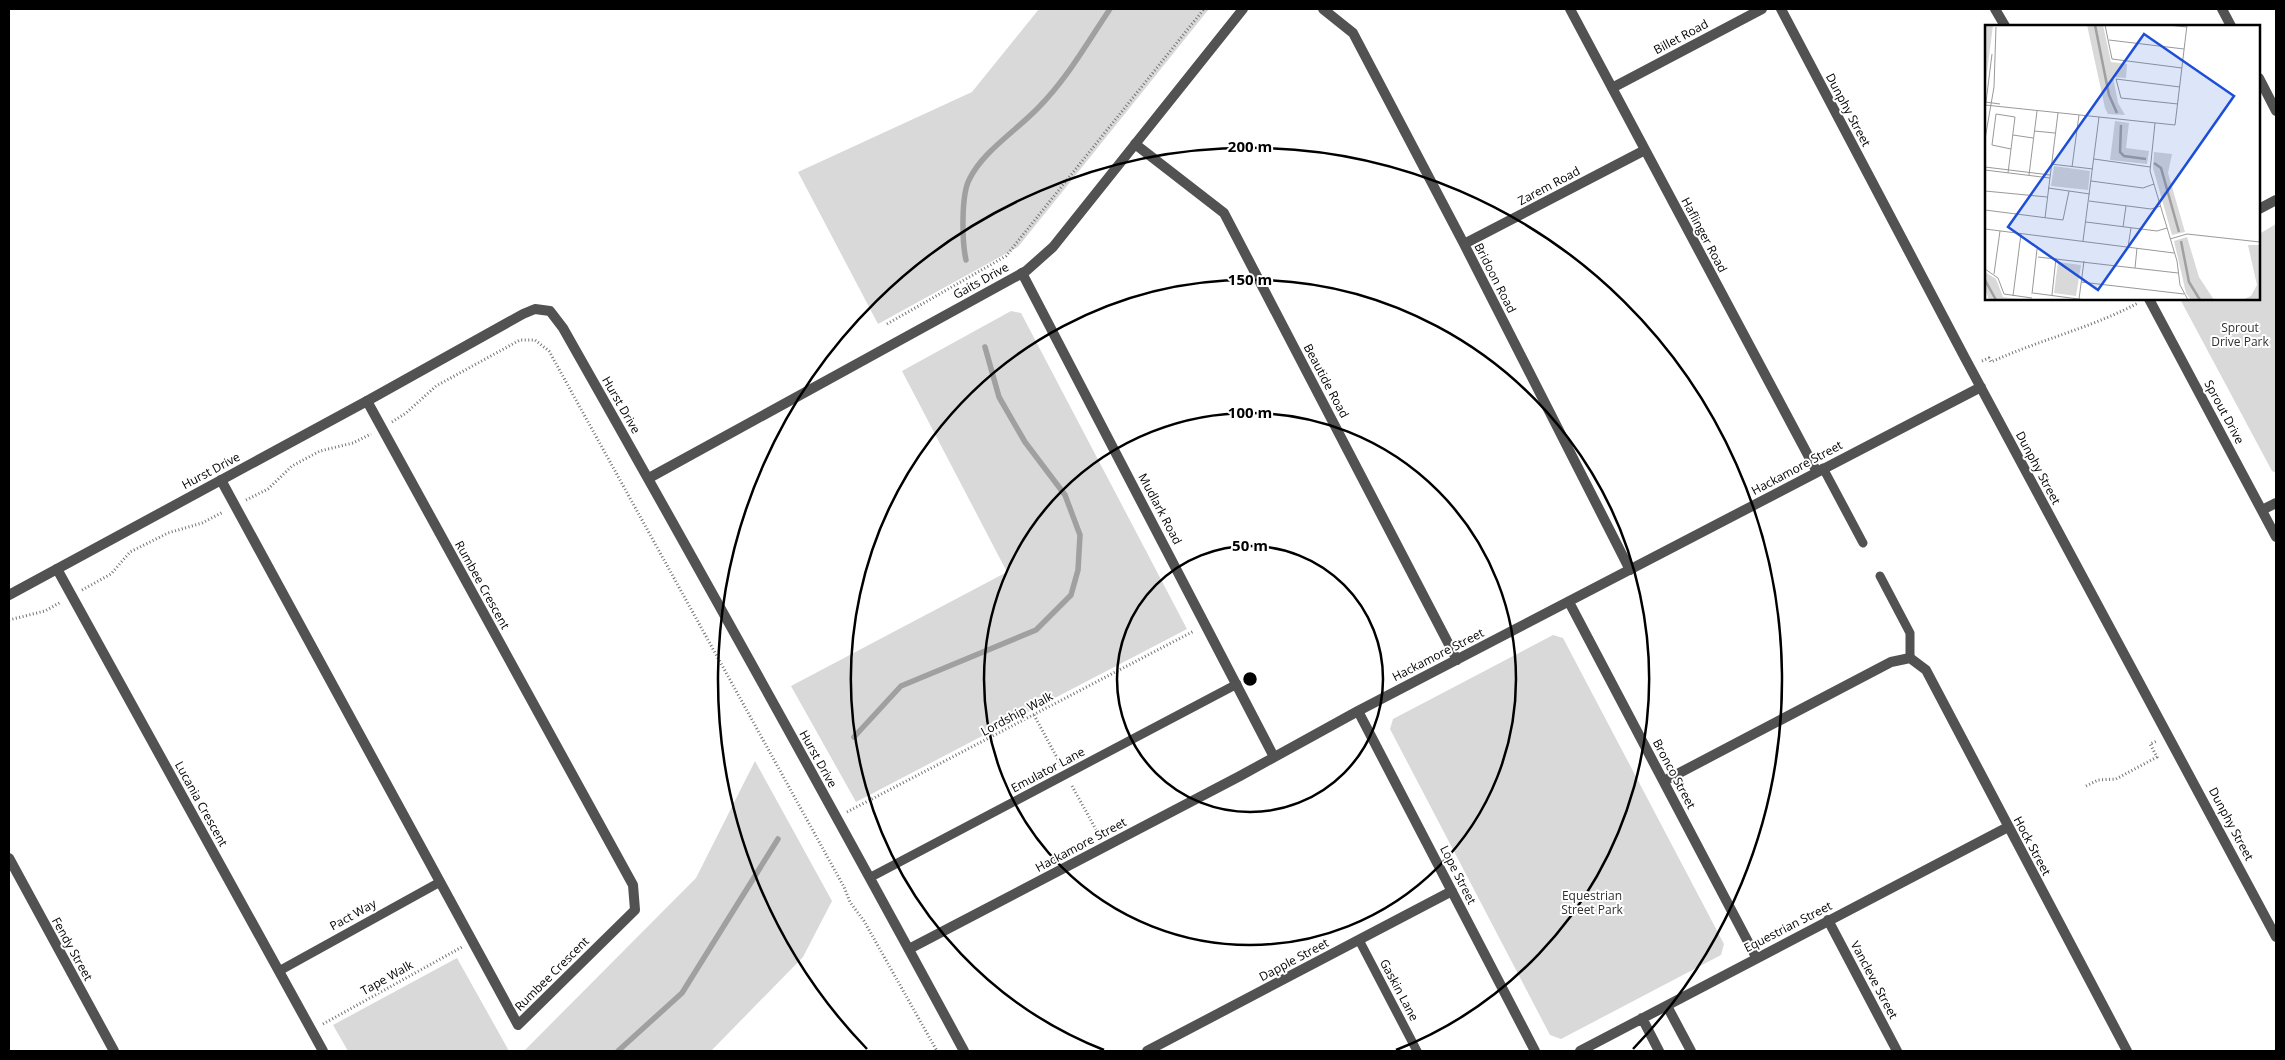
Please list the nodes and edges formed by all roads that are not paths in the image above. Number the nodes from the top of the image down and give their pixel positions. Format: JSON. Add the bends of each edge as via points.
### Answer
{"nodes":[{"id":1,"x":1243,"y":9,"type":"edge"},
{"id":2,"x":1323,"y":9,"type":"edge"},
{"id":3,"x":1570,"y":9,"type":"edge"},
{"id":4,"x":1762,"y":9,"type":"edge"},
{"id":5,"x":1781,"y":9,"type":"edge"},
{"id":6,"x":1995,"y":9,"type":"edge"},
{"id":7,"x":2222,"y":9,"type":"edge"},
{"id":8,"x":2003,"y":25,"type":"edge"},
{"id":9,"x":2230,"y":25,"type":"edge"},
{"id":10,"x":2260,"y":80,"type":"edge"},
{"id":11,"x":1612,"y":88,"type":"junction"},
{"id":12,"x":2276,"y":111,"type":"edge"},
{"id":13,"x":1135,"y":144,"type":"junction"},
{"id":14,"x":1645,"y":150,"type":"junction"},
{"id":15,"x":2276,"y":200,"type":"edge"},
{"id":16,"x":2260,"y":208,"type":"edge"},
{"id":17,"x":1464,"y":244,"type":"junction"},
{"id":18,"x":1022,"y":273,"type":"junction"},
{"id":19,"x":2148,"y":300,"type":"edge"},
{"id":20,"x":1981,"y":387,"type":"junction"},
{"id":21,"x":367,"y":401,"type":"junction"},
{"id":22,"x":1820,"y":470,"type":"junction"},
{"id":23,"x":649,"y":478,"type":"junction"},
{"id":24,"x":220,"y":480,"type":"junction"},
{"id":25,"x":2276,"y":502,"type":"edge"},
{"id":26,"x":2262,"y":510,"type":"junction"},
{"id":27,"x":2276,"y":537,"type":"edge"},
{"id":28,"x":1863,"y":543,"type":"dead end"},
{"id":29,"x":58,"y":568,"type":"junction"},
{"id":30,"x":1630,"y":570,"type":"junction"},
{"id":31,"x":1880,"y":576,"type":"dead end"},
{"id":32,"x":10,"y":592,"type":"edge"},
{"id":33,"x":1569,"y":602,"type":"junction"},
{"id":34,"x":1910,"y":658,"type":"junction"},
{"id":35,"x":1457,"y":660,"type":"junction"},
{"id":36,"x":1237,"y":684,"type":"junction"},
{"id":37,"x":1358,"y":711,"type":"junction"},
{"id":38,"x":1274,"y":757,"type":"junction"},
{"id":39,"x":1664,"y":781,"type":"junction"},
{"id":40,"x":2008,"y":827,"type":"junction"},
{"id":41,"x":9,"y":858,"type":"edge"},
{"id":42,"x":871,"y":878,"type":"junction"},
{"id":43,"x":440,"y":882,"type":"junction"},
{"id":44,"x":1452,"y":891,"type":"junction"},
{"id":45,"x":1828,"y":920,"type":"junction"},
{"id":46,"x":2273,"y":922,"type":"edge"},
{"id":47,"x":2276,"y":937,"type":"edge"},
{"id":48,"x":1359,"y":940,"type":"junction"},
{"id":49,"x":909,"y":949,"type":"junction"},
{"id":50,"x":1756,"y":957,"type":"junction"},
{"id":51,"x":279,"y":971,"type":"junction"},
{"id":52,"x":1667,"y":1006,"type":"junction"},
{"id":53,"x":1642,"y":1018,"type":"junction"},
{"id":54,"x":114,"y":1051,"type":"edge"},
{"id":55,"x":323,"y":1051,"type":"edge"},
{"id":56,"x":964,"y":1051,"type":"edge"},
{"id":57,"x":1147,"y":1051,"type":"edge"},
{"id":58,"x":1416,"y":1051,"type":"edge"},
{"id":59,"x":1535,"y":1051,"type":"edge"},
{"id":60,"x":1580,"y":1051,"type":"edge"},
{"id":61,"x":1659,"y":1051,"type":"edge"},
{"id":62,"x":1691,"y":1051,"type":"edge"},
{"id":63,"x":1897,"y":1051,"type":"edge"},
{"id":64,"x":2126,"y":1051,"type":"edge"}],
"edges":[{"from":1,"to":13,"type":"street","name":"Gaits Drive"},
{"from":2,"to":17,"type":"street","name":"Bridoon Road","via":[[1353,33]]},
{"from":3,"to":11,"type":"street","name":"Haflinger Road"},
{"from":4,"to":11,"type":"street","name":"Billet Road"},
{"from":5,"to":20,"type":"street","name":"Dunphy Street"},
{"from":6,"to":8,"type":"street"},
{"from":7,"to":9,"type":"street"},
{"from":10,"to":12,"type":"street"},
{"from":11,"to":14,"type":"street","name":"Haflinger Road"},
{"from":13,"to":18,"type":"street","name":"Gaits Drive","via":[[1053,247]]},
{"from":13,"to":35,"type":"street","name":"Beautide Road","via":[[1224,213]]},
{"from":14,"to":17,"type":"street","name":"Zarem Road"},
{"from":14,"to":22,"type":"street","name":"Haflinger Road"},
{"from":15,"to":16,"type":"street"},
{"from":17,"to":30,"type":"street","name":"Bridoon Road"},
{"from":18,"to":23,"type":"street","name":"Gaits Drive"},
{"from":18,"to":36,"type":"street","name":"Mudlark Road"},
{"from":19,"to":26,"type":"street","name":"Sprout Drive"},
{"from":20,"to":22,"type":"street","name":"Hackamore Street"},
{"from":20,"to":46,"type":"street","name":"Dunphy Street"},
{"from":21,"to":23,"type":"street","name":"Hurst Drive","via":[[523,314],[535,309],[550,311],[564,328]]},
{"from":21,"to":24,"type":"street","name":"Hurst Drive"},
{"from":21,"to":43,"type":"street","name":"Rumbee Crescent","via":[[633,885],[635,910],[518,1025]]},
{"from":22,"to":28,"type":"lane","name":"Haflinger Road"},
{"from":22,"to":30,"type":"street","name":"Hackamore Street"},
{"from":23,"to":42,"type":"street","name":"Hurst Drive"},
{"from":24,"to":29,"type":"street","name":"Hurst Drive"},
{"from":24,"to":43,"type":"street","name":"Rumbee Crescent"},
{"from":25,"to":26,"type":"street"},
{"from":26,"to":27,"type":"street","name":"Sprout Drive"},
{"from":29,"to":32,"type":"street","name":"Hurst Drive"},
{"from":29,"to":51,"type":"street","name":"Lucania Crescent"},
{"from":30,"to":33,"type":"street","name":"Hackamore Street"},
{"from":31,"to":34,"type":"lane","via":[[1910,633]]},
{"from":33,"to":35,"type":"street","name":"Hackamore Street"},
{"from":33,"to":39,"type":"street","name":"Bronco Street"},
{"from":34,"to":39,"type":"street","via":[[1892,662]]},
{"from":34,"to":40,"type":"street","name":"Hock Street","via":[[1926,670]]},
{"from":35,"to":37,"type":"street","name":"Hackamore Street"},
{"from":36,"to":38,"type":"street","name":"Mudlark Road"},
{"from":36,"to":42,"type":"lane","name":"Emulator Lane"},
{"from":37,"to":38,"type":"street","name":"Hackamore Street"},
{"from":37,"to":44,"type":"street","name":"Lope Street"},
{"from":38,"to":49,"type":"street","name":"Hackamore Street"},
{"from":39,"to":50,"type":"street","name":"Bronco Street"},
{"from":40,"to":45,"type":"street","name":"Equestrian Street"},
{"from":40,"to":64,"type":"street","name":"Hock Street"},
{"from":41,"to":54,"type":"street","name":"Fendy Street"},
{"from":42,"to":49,"type":"street","name":"Hurst Drive"},
{"from":43,"to":51,"type":"lane","name":"Pact Way"},
{"from":44,"to":48,"type":"street","name":"Dapple Street"},
{"from":44,"to":59,"type":"street","name":"Lope Street"},
{"from":45,"to":50,"type":"street","name":"Equestrian Street"},
{"from":45,"to":63,"type":"street","name":"Vancleve Street"},
{"from":46,"to":47,"type":"street","name":"Dunphy Street"},
{"from":48,"to":57,"type":"street","name":"Dapple Street"},
{"from":48,"to":58,"type":"lane","name":"Gaskin Lane"},
{"from":49,"to":56,"type":"street","name":"Hurst Drive"},
{"from":50,"to":52,"type":"street","name":"Equestrian Street"},
{"from":51,"to":55,"type":"street","name":"Lucania Crescent"},
{"from":52,"to":53,"type":"street","name":"Equestrian Street"},
{"from":52,"to":62,"type":"street"},
{"from":53,"to":60,"type":"street","name":"Equestrian Street"},
{"from":53,"to":61,"type":"street"}]}
